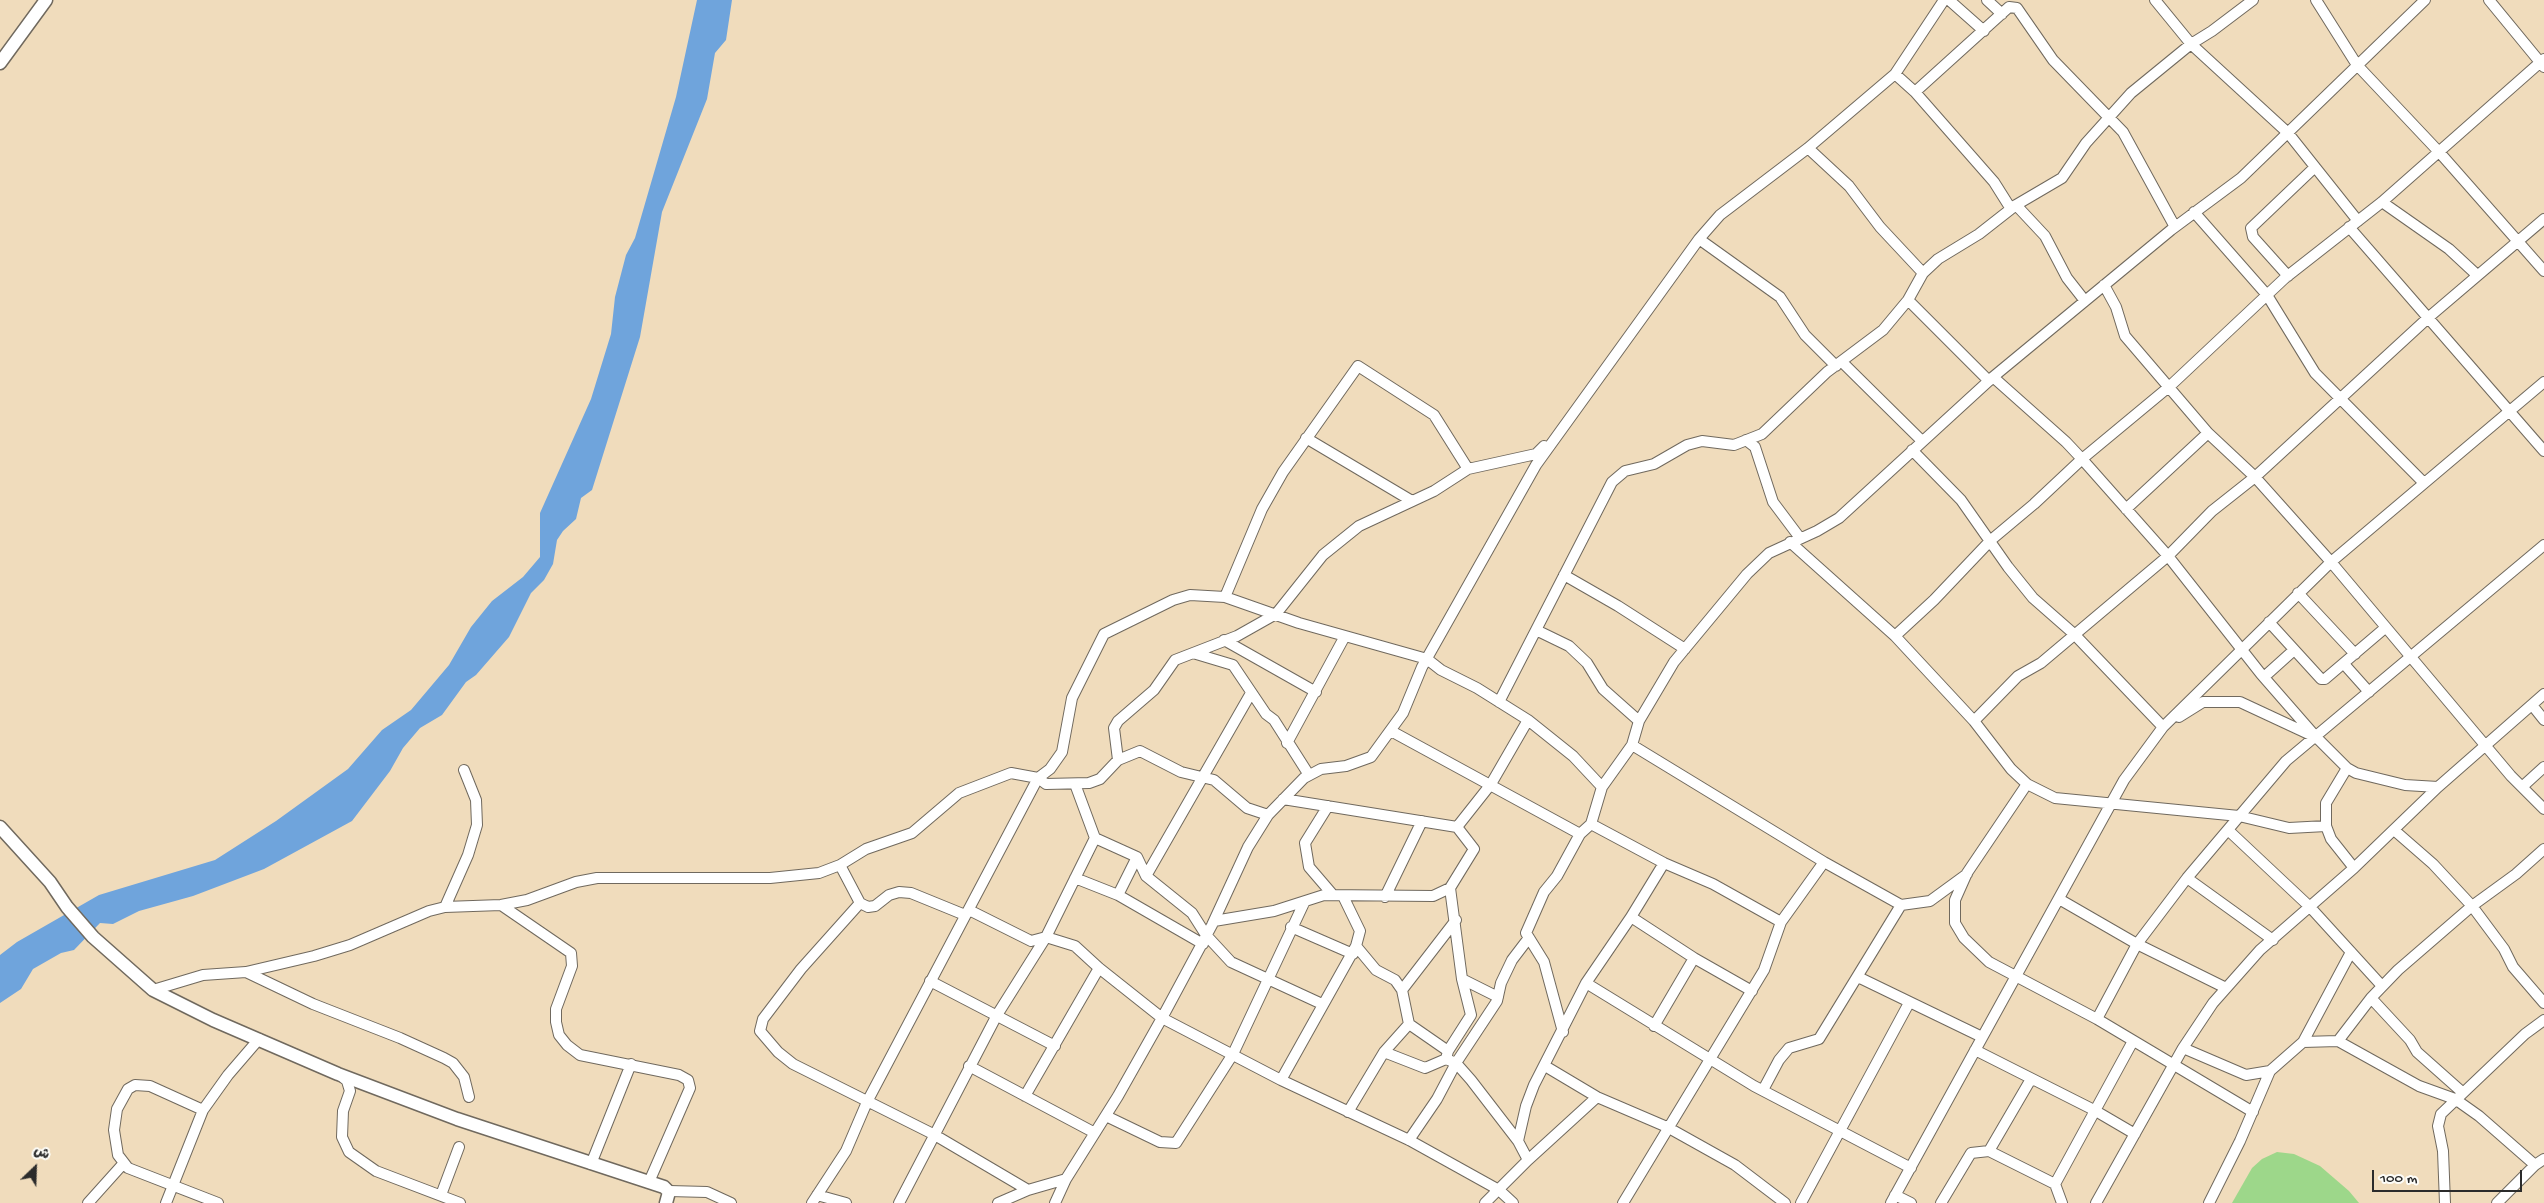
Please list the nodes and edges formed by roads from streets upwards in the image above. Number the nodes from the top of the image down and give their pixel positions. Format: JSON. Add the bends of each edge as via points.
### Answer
{"nodes":[{"id":1,"x":46,"y":0,"type":"edge"},
{"id":2,"x":1944,"y":0,"type":"edge"},
{"id":3,"x":1949,"y":0,"type":"edge"},
{"id":4,"x":1987,"y":0,"type":"edge"},
{"id":5,"x":2155,"y":0,"type":"edge"},
{"id":6,"x":2253,"y":0,"type":"edge"},
{"id":7,"x":2316,"y":0,"type":"edge"},
{"id":8,"x":2425,"y":0,"type":"edge"},
{"id":9,"x":2489,"y":0,"type":"edge"},
{"id":10,"x":2002,"y":14,"type":"junction"},
{"id":11,"x":1984,"y":31,"type":"junction"},
{"id":12,"x":2191,"y":44,"type":"junction"},
{"id":13,"x":2,"y":56,"type":"edge"},
{"id":14,"x":2543,"y":63,"type":"edge"},
{"id":15,"x":2357,"y":65,"type":"junction"},
{"id":16,"x":1895,"y":74,"type":"junction"},
{"id":17,"x":1916,"y":92,"type":"junction"},
{"id":18,"x":2108,"y":116,"type":"junction"},
{"id":19,"x":2288,"y":133,"type":"junction"},
{"id":20,"x":1808,"y":148,"type":"junction"},
{"id":21,"x":2440,"y":153,"type":"junction"},
{"id":22,"x":2315,"y":167,"type":"junction"},
{"id":23,"x":2382,"y":202,"type":"junction"},
{"id":24,"x":2014,"y":207,"type":"junction"},
{"id":25,"x":2194,"y":212,"type":"junction"},
{"id":26,"x":2544,"y":218,"type":"edge"},
{"id":27,"x":2353,"y":224,"type":"junction"},
{"id":28,"x":2175,"y":227,"type":"junction"},
{"id":29,"x":1699,"y":239,"type":"junction"},
{"id":30,"x":2518,"y":240,"type":"junction"},
{"id":31,"x":2544,"y":271,"type":"edge"},
{"id":32,"x":1923,"y":273,"type":"junction"},
{"id":33,"x":2477,"y":274,"type":"junction"},
{"id":34,"x":2288,"y":276,"type":"junction"},
{"id":35,"x":2104,"y":285,"type":"junction"},
{"id":36,"x":2267,"y":295,"type":"junction"},
{"id":37,"x":1908,"y":300,"type":"junction"},
{"id":38,"x":2085,"y":301,"type":"junction"},
{"id":39,"x":2429,"y":317,"type":"junction"},
{"id":40,"x":1839,"y":364,"type":"junction"},
{"id":41,"x":1991,"y":379,"type":"junction"},
{"id":42,"x":2544,"y":382,"type":"edge"},
{"id":43,"x":2170,"y":386,"type":"junction"},
{"id":44,"x":2340,"y":400,"type":"junction"},
{"id":45,"x":2510,"y":410,"type":"junction"},
{"id":46,"x":1559,"y":432,"type":"junction"},
{"id":47,"x":2208,"y":433,"type":"junction"},
{"id":48,"x":1306,"y":438,"type":"junction"},
{"id":49,"x":1746,"y":440,"type":"junction"},
{"id":50,"x":1922,"y":441,"type":"junction"},
{"id":51,"x":1912,"y":450,"type":"junction"},
{"id":52,"x":2544,"y":452,"type":"edge"},
{"id":53,"x":2082,"y":459,"type":"junction"},
{"id":54,"x":1468,"y":469,"type":"junction"},
{"id":55,"x":2255,"y":477,"type":"junction"},
{"id":56,"x":2424,"y":483,"type":"junction"},
{"id":57,"x":1412,"y":501,"type":"junction"},
{"id":58,"x":2126,"y":510,"type":"junction"},
{"id":59,"x":1800,"y":538,"type":"junction"},
{"id":60,"x":1991,"y":540,"type":"junction"},
{"id":61,"x":1790,"y":542,"type":"junction"},
{"id":62,"x":2544,"y":545,"type":"edge"},
{"id":63,"x":2168,"y":556,"type":"junction"},
{"id":64,"x":2331,"y":562,"type":"junction"},
{"id":65,"x":1564,"y":575,"type":"junction"},
{"id":66,"x":2298,"y":594,"type":"junction"},
{"id":67,"x":1225,"y":597,"type":"junction"},
{"id":68,"x":1276,"y":614,"type":"junction"},
{"id":69,"x":2269,"y":622,"type":"junction"},
{"id":70,"x":2385,"y":628,"type":"junction"},
{"id":71,"x":1536,"y":630,"type":"junction"},
{"id":72,"x":2074,"y":634,"type":"junction"},
{"id":73,"x":1346,"y":636,"type":"junction"},
{"id":74,"x":1895,"y":636,"type":"junction"},
{"id":75,"x":1224,"y":640,"type":"junction"},
{"id":76,"x":1685,"y":649,"type":"junction"},
{"id":77,"x":2241,"y":650,"type":"junction"},
{"id":78,"x":2294,"y":650,"type":"junction"},
{"id":79,"x":1193,"y":654,"type":"junction"},
{"id":80,"x":2355,"y":654,"type":"junction"},
{"id":81,"x":2411,"y":657,"type":"junction"},
{"id":82,"x":1427,"y":659,"type":"junction"},
{"id":83,"x":2344,"y":664,"type":"junction"},
{"id":84,"x":2264,"y":677,"type":"junction"},
{"id":85,"x":1316,"y":692,"type":"junction"},
{"id":86,"x":2369,"y":692,"type":"junction"},
{"id":87,"x":1251,"y":693,"type":"junction"},
{"id":88,"x":2544,"y":694,"type":"edge"},
{"id":89,"x":1499,"y":702,"type":"junction"},
{"id":90,"x":2532,"y":704,"type":"junction"},
{"id":91,"x":1528,"y":720,"type":"junction"},
{"id":92,"x":2544,"y":720,"type":"edge"},
{"id":93,"x":1639,"y":721,"type":"junction"},
{"id":94,"x":1974,"y":721,"type":"junction"},
{"id":95,"x":2163,"y":727,"type":"junction"},
{"id":96,"x":1391,"y":731,"type":"junction"},
{"id":97,"x":2316,"y":737,"type":"junction"},
{"id":98,"x":1286,"y":743,"type":"junction"},
{"id":99,"x":1632,"y":745,"type":"junction"},
{"id":100,"x":2486,"y":745,"type":"junction"},
{"id":101,"x":1118,"y":760,"type":"junction"},
{"id":102,"x":2544,"y":767,"type":"edge"},
{"id":103,"x":2346,"y":768,"type":"junction"},
{"id":104,"x":464,"y":770,"type":"dead end"},
{"id":105,"x":1204,"y":776,"type":"junction"},
{"id":106,"x":1309,"y":776,"type":"junction"},
{"id":107,"x":1038,"y":778,"type":"junction"},
{"id":108,"x":1075,"y":784,"type":"junction"},
{"id":109,"x":1490,"y":784,"type":"junction"},
{"id":110,"x":2027,"y":784,"type":"junction"},
{"id":111,"x":1602,"y":787,"type":"junction"},
{"id":112,"x":2522,"y":787,"type":"junction"},
{"id":113,"x":2438,"y":788,"type":"junction"},
{"id":114,"x":1283,"y":799,"type":"junction"},
{"id":115,"x":2112,"y":804,"type":"junction"},
{"id":116,"x":1328,"y":806,"type":"junction"},
{"id":117,"x":2544,"y":809,"type":"edge"},
{"id":118,"x":1268,"y":815,"type":"junction"},
{"id":119,"x":2239,"y":816,"type":"junction"},
{"id":120,"x":1422,"y":821,"type":"junction"},
{"id":121,"x":1591,"y":824,"type":"junction"},
{"id":122,"x":2326,"y":826,"type":"junction"},
{"id":123,"x":0,"y":827,"type":"edge"},
{"id":124,"x":1456,"y":827,"type":"junction"},
{"id":125,"x":2228,"y":830,"type":"junction"},
{"id":126,"x":2394,"y":830,"type":"junction"},
{"id":127,"x":1580,"y":834,"type":"junction"},
{"id":128,"x":1095,"y":838,"type":"junction"},
{"id":129,"x":2544,"y":849,"type":"edge"},
{"id":130,"x":1137,"y":857,"type":"junction"},
{"id":131,"x":1824,"y":862,"type":"junction"},
{"id":132,"x":1664,"y":863,"type":"junction"},
{"id":133,"x":840,"y":865,"type":"junction"},
{"id":134,"x":2354,"y":868,"type":"junction"},
{"id":135,"x":1968,"y":873,"type":"junction"},
{"id":136,"x":1146,"y":876,"type":"junction"},
{"id":137,"x":1075,"y":878,"type":"junction"},
{"id":138,"x":2187,"y":878,"type":"junction"},
{"id":139,"x":1450,"y":888,"type":"junction"},
{"id":140,"x":1118,"y":895,"type":"junction"},
{"id":141,"x":1338,"y":896,"type":"junction"},
{"id":142,"x":1385,"y":897,"type":"junction"},
{"id":143,"x":2059,"y":899,"type":"junction"},
{"id":144,"x":860,"y":903,"type":"junction"},
{"id":145,"x":1304,"y":903,"type":"junction"},
{"id":146,"x":501,"y":905,"type":"junction"},
{"id":147,"x":1901,"y":906,"type":"junction"},
{"id":148,"x":2472,"y":906,"type":"junction"},
{"id":149,"x":445,"y":907,"type":"junction"},
{"id":150,"x":2310,"y":907,"type":"junction"},
{"id":151,"x":967,"y":913,"type":"junction"},
{"id":152,"x":1631,"y":917,"type":"junction"},
{"id":153,"x":1456,"y":920,"type":"junction"},
{"id":154,"x":1214,"y":921,"type":"junction"},
{"id":155,"x":1781,"y":922,"type":"junction"},
{"id":156,"x":1291,"y":927,"type":"junction"},
{"id":157,"x":1046,"y":937,"type":"junction"},
{"id":158,"x":1204,"y":939,"type":"junction"},
{"id":159,"x":1528,"y":939,"type":"junction"},
{"id":160,"x":2273,"y":940,"type":"junction"},
{"id":161,"x":2137,"y":944,"type":"junction"},
{"id":162,"x":1355,"y":950,"type":"junction"},
{"id":163,"x":2351,"y":952,"type":"junction"},
{"id":164,"x":1694,"y":958,"type":"junction"},
{"id":165,"x":1098,"y":968,"type":"junction"},
{"id":166,"x":246,"y":972,"type":"junction"},
{"id":167,"x":2016,"y":976,"type":"junction"},
{"id":168,"x":1858,"y":977,"type":"junction"},
{"id":169,"x":1462,"y":979,"type":"junction"},
{"id":170,"x":930,"y":981,"type":"junction"},
{"id":171,"x":1267,"y":981,"type":"junction"},
{"id":172,"x":1586,"y":983,"type":"junction"},
{"id":173,"x":2382,"y":986,"type":"junction"},
{"id":174,"x":2226,"y":988,"type":"junction"},
{"id":175,"x":153,"y":990,"type":"junction"},
{"id":176,"x":1402,"y":990,"type":"junction"},
{"id":177,"x":1752,"y":991,"type":"junction"},
{"id":178,"x":1498,"y":996,"type":"junction"},
{"id":179,"x":2371,"y":998,"type":"junction"},
{"id":180,"x":1909,"y":1002,"type":"junction"},
{"id":181,"x":2544,"y":1003,"type":"edge"},
{"id":182,"x":1322,"y":1004,"type":"junction"},
{"id":183,"x":1470,"y":1014,"type":"junction"},
{"id":184,"x":997,"y":1015,"type":"junction"},
{"id":185,"x":1162,"y":1018,"type":"junction"},
{"id":186,"x":2097,"y":1019,"type":"junction"},
{"id":187,"x":2544,"y":1020,"type":"edge"},
{"id":188,"x":1483,"y":1023,"type":"junction"},
{"id":189,"x":1409,"y":1024,"type":"junction"},
{"id":190,"x":1654,"y":1026,"type":"junction"},
{"id":191,"x":1563,"y":1032,"type":"junction"},
{"id":192,"x":1982,"y":1037,"type":"junction"},
{"id":193,"x":259,"y":1039,"type":"junction"},
{"id":194,"x":2133,"y":1040,"type":"junction"},
{"id":195,"x":2338,"y":1041,"type":"junction"},
{"id":196,"x":2303,"y":1042,"type":"junction"},
{"id":197,"x":1054,"y":1046,"type":"junction"},
{"id":198,"x":2183,"y":1048,"type":"junction"},
{"id":199,"x":1975,"y":1050,"type":"junction"},
{"id":200,"x":1384,"y":1052,"type":"junction"},
{"id":201,"x":1233,"y":1054,"type":"junction"},
{"id":202,"x":1450,"y":1058,"type":"junction"},
{"id":203,"x":1709,"y":1059,"type":"junction"},
{"id":204,"x":631,"y":1064,"type":"junction"},
{"id":205,"x":2174,"y":1064,"type":"junction"},
{"id":206,"x":969,"y":1066,"type":"junction"},
{"id":207,"x":1545,"y":1066,"type":"junction"},
{"id":208,"x":2270,"y":1072,"type":"junction"},
{"id":209,"x":338,"y":1074,"type":"junction"},
{"id":210,"x":1281,"y":1080,"type":"junction"},
{"id":211,"x":2031,"y":1080,"type":"junction"},
{"id":212,"x":1763,"y":1090,"type":"junction"},
{"id":213,"x":2459,"y":1095,"type":"junction"},
{"id":214,"x":1025,"y":1096,"type":"junction"},
{"id":215,"x":469,"y":1097,"type":"dead end"},
{"id":216,"x":1597,"y":1097,"type":"junction"},
{"id":217,"x":867,"y":1102,"type":"junction"},
{"id":218,"x":203,"y":1110,"type":"junction"},
{"id":219,"x":2094,"y":1110,"type":"junction"},
{"id":220,"x":1348,"y":1112,"type":"junction"},
{"id":221,"x":2253,"y":1112,"type":"junction"},
{"id":222,"x":1106,"y":1116,"type":"junction"},
{"id":223,"x":1667,"y":1127,"type":"junction"},
{"id":224,"x":1838,"y":1130,"type":"junction"},
{"id":225,"x":1095,"y":1133,"type":"junction"},
{"id":226,"x":933,"y":1134,"type":"junction"},
{"id":227,"x":2135,"y":1134,"type":"junction"},
{"id":228,"x":1409,"y":1140,"type":"junction"},
{"id":229,"x":1518,"y":1141,"type":"junction"},
{"id":230,"x":459,"y":1147,"type":"dead end"},
{"id":231,"x":1989,"y":1151,"type":"junction"},
{"id":232,"x":2544,"y":1159,"type":"edge"},
{"id":233,"x":1528,"y":1160,"type":"junction"},
{"id":234,"x":123,"y":1164,"type":"junction"},
{"id":235,"x":591,"y":1164,"type":"junction"},
{"id":236,"x":2535,"y":1165,"type":"junction"},
{"id":237,"x":1911,"y":1168,"type":"junction"},
{"id":238,"x":1066,"y":1179,"type":"junction"},
{"id":239,"x":648,"y":1182,"type":"junction"},
{"id":240,"x":2055,"y":1184,"type":"junction"},
{"id":241,"x":173,"y":1186,"type":"junction"},
{"id":242,"x":1028,"y":1190,"type":"junction"},
{"id":243,"x":1499,"y":1190,"type":"junction"},
{"id":244,"x":442,"y":1195,"type":"junction"},
{"id":245,"x":667,"y":1197,"type":"edge"},
{"id":246,"x":815,"y":1199,"type":"edge"},
{"id":247,"x":1893,"y":1199,"type":"edge"},
{"id":248,"x":88,"y":1203,"type":"edge"},
{"id":249,"x":166,"y":1203,"type":"edge"},
{"id":250,"x":218,"y":1203,"type":"edge"},
{"id":251,"x":460,"y":1203,"type":"edge"},
{"id":252,"x":731,"y":1203,"type":"edge"},
{"id":253,"x":846,"y":1203,"type":"edge"},
{"id":254,"x":899,"y":1203,"type":"edge"},
{"id":255,"x":998,"y":1203,"type":"edge"},
{"id":256,"x":1056,"y":1203,"type":"edge"},
{"id":257,"x":1485,"y":1203,"type":"edge"},
{"id":258,"x":1513,"y":1203,"type":"edge"},
{"id":259,"x":1624,"y":1203,"type":"edge"},
{"id":260,"x":1785,"y":1203,"type":"edge"},
{"id":261,"x":1800,"y":1203,"type":"edge"},
{"id":262,"x":1910,"y":1203,"type":"edge"},
{"id":263,"x":1941,"y":1203,"type":"edge"},
{"id":264,"x":2062,"y":1203,"type":"edge"},
{"id":265,"x":2096,"y":1203,"type":"edge"},
{"id":266,"x":2209,"y":1203,"type":"edge"},
{"id":267,"x":2445,"y":1203,"type":"edge"},
{"id":268,"x":2497,"y":1203,"type":"edge"}],
"edges":[{"from":1,"to":13,"type":"street"},
{"from":2,"to":16,"type":"street"},
{"from":3,"to":11,"type":"street"},
{"from":4,"to":10,"type":"street"},
{"from":5,"to":12,"type":"street"},
{"from":6,"to":12,"type":"street"},
{"from":7,"to":15,"type":"street"},
{"from":8,"to":15,"type":"street"},
{"from":9,"to":14,"type":"street"},
{"from":10,"to":11,"type":"street"},
{"from":10,"to":18,"type":"street","via":[[2008,7],[2017,8],[2052,60]]},
{"from":11,"to":17,"type":"street"},
{"from":12,"to":18,"type":"street","via":[[2153,73]]},
{"from":12,"to":19,"type":"street"},
{"from":14,"to":21,"type":"street"},
{"from":15,"to":19,"type":"street"},
{"from":15,"to":21,"type":"street"},
{"from":16,"to":17,"type":"street"},
{"from":16,"to":20,"type":"street"},
{"from":17,"to":24,"type":"street"},
{"from":18,"to":24,"type":"street","via":[[2081,149],[2067,174]]},
{"from":18,"to":28,"type":"street","via":[[2124,132]]},
{"from":19,"to":22,"type":"street"},
{"from":19,"to":25,"type":"street","via":[[2241,178]]},
{"from":20,"to":29,"type":"street","via":[[1720,215]]},
{"from":20,"to":32,"type":"street","via":[[1849,186],[1880,227]]},
{"from":21,"to":23,"type":"street"},
{"from":21,"to":30,"type":"street"},
{"from":22,"to":27,"type":"street"},
{"from":22,"to":34,"type":"street","via":[[2251,228],[2254,236]]},
{"from":23,"to":27,"type":"street"},
{"from":23,"to":33,"type":"street","via":[[2449,249]]},
{"from":24,"to":32,"type":"street","via":[[1980,234],[1938,259]]},
{"from":24,"to":38,"type":"street","via":[[2045,236],[2067,278]]},
{"from":25,"to":28,"type":"street"},
{"from":25,"to":36,"type":"street"},
{"from":26,"to":30,"type":"street"},
{"from":27,"to":34,"type":"street"},
{"from":27,"to":39,"type":"street"},
{"from":28,"to":35,"type":"street"},
{"from":29,"to":40,"type":"street","via":[[1780,297],[1805,336]]},
{"from":29,"to":46,"type":"street"},
{"from":30,"to":31,"type":"street"},
{"from":30,"to":33,"type":"street"},
{"from":32,"to":37,"type":"street"},
{"from":33,"to":39,"type":"street"},
{"from":34,"to":36,"type":"street"},
{"from":35,"to":38,"type":"street"},
{"from":35,"to":43,"type":"street","via":[[2116,307],[2125,336]]},
{"from":36,"to":43,"type":"street"},
{"from":36,"to":44,"type":"street","via":[[2310,368]]},
{"from":37,"to":40,"type":"street","via":[[1882,330]]},
{"from":37,"to":41,"type":"street"},
{"from":38,"to":41,"type":"street"},
{"from":39,"to":44,"type":"street"},
{"from":39,"to":45,"type":"street"},
{"from":40,"to":49,"type":"street","via":[[1762,434]]},
{"from":40,"to":50,"type":"street"},
{"from":41,"to":50,"type":"street"},
{"from":41,"to":53,"type":"street"},
{"from":42,"to":45,"type":"street"},
{"from":43,"to":47,"type":"street"},
{"from":43,"to":53,"type":"street"},
{"from":44,"to":55,"type":"street"},
{"from":44,"to":56,"type":"street"},
{"from":45,"to":52,"type":"street"},
{"from":45,"to":56,"type":"street"},
{"from":46,"to":54,"type":"street","via":[[1536,454]]},
{"from":46,"to":82,"type":"street","via":[[1536,465]]},
{"from":47,"to":55,"type":"street"},
{"from":47,"to":58,"type":"street"},
{"from":48,"to":54,"type":"street","via":[[1358,366],[1434,415]]},
{"from":48,"to":57,"type":"street"},
{"from":48,"to":67,"type":"street","via":[[1262,510]]},
{"from":49,"to":59,"type":"street","via":[[1755,447],[1773,502]]},
{"from":49,"to":65,"type":"street","via":[[1734,445],[1702,441],[1686,445],[1654,464],[1626,471],[1612,482],[1603,496],[1596,516]]},
{"from":50,"to":51,"type":"street"},
{"from":51,"to":59,"type":"street","via":[[1839,518]]},
{"from":51,"to":60,"type":"street","via":[[1961,500]]},
{"from":53,"to":58,"type":"street"},
{"from":53,"to":60,"type":"street"},
{"from":54,"to":57,"type":"street"},
{"from":55,"to":63,"type":"street","via":[[2212,511]]},
{"from":55,"to":64,"type":"street"},
{"from":56,"to":64,"type":"street"},
{"from":57,"to":68,"type":"street","via":[[1359,526],[1342,539],[1323,555]]},
{"from":58,"to":63,"type":"street"},
{"from":59,"to":61,"type":"street"},
{"from":60,"to":72,"type":"street","via":[[2008,568],[2033,598]]},
{"from":60,"to":74,"type":"street"},
{"from":61,"to":74,"type":"street"},
{"from":61,"to":76,"type":"street","via":[[1769,553],[1747,574]]},
{"from":62,"to":81,"type":"street"},
{"from":63,"to":72,"type":"street"},
{"from":63,"to":77,"type":"street"},
{"from":64,"to":66,"type":"street"},
{"from":64,"to":70,"type":"street"},
{"from":65,"to":71,"type":"street"},
{"from":65,"to":76,"type":"street"},
{"from":66,"to":69,"type":"street"},
{"from":66,"to":80,"type":"street"},
{"from":67,"to":68,"type":"street"},
{"from":67,"to":107,"type":"street","via":[[1190,595],[1153,608],[1104,634],[1072,698],[1062,752],[1050,769]]},
{"from":68,"to":73,"type":"street"},
{"from":68,"to":75,"type":"street","via":[[1256,627]]},
{"from":69,"to":77,"type":"street"},
{"from":69,"to":78,"type":"street"},
{"from":70,"to":80,"type":"street"},
{"from":70,"to":81,"type":"street"},
{"from":71,"to":89,"type":"street"},
{"from":71,"to":93,"type":"street","via":[[1569,646],[1587,664],[1603,689]]},
{"from":72,"to":94,"type":"street","via":[[2041,662],[2018,676]]},
{"from":72,"to":95,"type":"street"},
{"from":73,"to":82,"type":"street"},
{"from":73,"to":85,"type":"street"},
{"from":74,"to":94,"type":"street"},
{"from":75,"to":79,"type":"street"},
{"from":75,"to":85,"type":"street"},
{"from":76,"to":93,"type":"street"},
{"from":77,"to":84,"type":"street"},
{"from":77,"to":95,"type":"street"},
{"from":78,"to":83,"type":"street","via":[[2321,679],[2325,680]]},
{"from":78,"to":84,"type":"street"},
{"from":79,"to":87,"type":"street","via":[[1233,665]]},
{"from":79,"to":101,"type":"street","via":[[1175,660],[1154,690],[1118,721],[1114,728]]},
{"from":80,"to":83,"type":"street"},
{"from":81,"to":86,"type":"street"},
{"from":81,"to":100,"type":"street"},
{"from":82,"to":89,"type":"street"},
{"from":82,"to":96,"type":"street"},
{"from":83,"to":86,"type":"street"},
{"from":84,"to":97,"type":"street"},
{"from":85,"to":98,"type":"street"},
{"from":86,"to":97,"type":"street"},
{"from":87,"to":98,"type":"street","via":[[1274,720]]},
{"from":87,"to":105,"type":"street"},
{"from":88,"to":90,"type":"street"},
{"from":89,"to":91,"type":"street"},
{"from":90,"to":92,"type":"street"},
{"from":90,"to":100,"type":"street"},
{"from":91,"to":109,"type":"street"},
{"from":91,"to":111,"type":"street","via":[[1573,756]]},
{"from":93,"to":99,"type":"street"},
{"from":94,"to":110,"type":"street"},
{"from":95,"to":97,"type":"street","via":[[2203,702],[2240,702]]},
{"from":95,"to":115,"type":"street","via":[[2124,780]]},
{"from":96,"to":106,"type":"street","via":[[1371,757],[1346,766],[1321,769]]},
{"from":96,"to":109,"type":"street"},
{"from":97,"to":103,"type":"street"},
{"from":97,"to":119,"type":"street","via":[[2286,761]]},
{"from":98,"to":106,"type":"street","via":[[1300,758]]},
{"from":99,"to":111,"type":"street"},
{"from":99,"to":131,"type":"street"},
{"from":100,"to":112,"type":"street"},
{"from":100,"to":113,"type":"street"},
{"from":101,"to":105,"type":"street","via":[[1140,751],[1181,772]]},
{"from":101,"to":108,"type":"street","via":[[1100,779]]},
{"from":102,"to":112,"type":"street"},
{"from":103,"to":113,"type":"street","via":[[2397,783]]},
{"from":103,"to":122,"type":"street","via":[[2326,803]]},
{"from":104,"to":149,"type":"street","via":[[476,800],[477,825],[468,855]]},
{"from":105,"to":118,"type":"street","via":[[1225,787],[1247,808]]},
{"from":105,"to":136,"type":"street"},
{"from":106,"to":114,"type":"street"},
{"from":107,"to":108,"type":"street","via":[[1046,784]]},
{"from":107,"to":133,"type":"street","via":[[1011,772],[959,793],[912,833],[866,849]]},
{"from":107,"to":151,"type":"street"},
{"from":108,"to":128,"type":"street"},
{"from":109,"to":124,"type":"street"},
{"from":109,"to":127,"type":"street"},
{"from":110,"to":115,"type":"street","via":[[2055,798]]},
{"from":110,"to":135,"type":"street"},
{"from":111,"to":121,"type":"street"},
{"from":112,"to":117,"type":"street"},
{"from":113,"to":126,"type":"street"},
{"from":114,"to":116,"type":"street"},
{"from":114,"to":118,"type":"street"},
{"from":115,"to":119,"type":"street"},
{"from":115,"to":143,"type":"street"},
{"from":116,"to":120,"type":"street"},
{"from":116,"to":141,"type":"street","via":[[1305,843],[1309,867]]},
{"from":118,"to":154,"type":"street","via":[[1248,847]]},
{"from":119,"to":122,"type":"street","via":[[2289,828]]},
{"from":119,"to":125,"type":"street"},
{"from":120,"to":124,"type":"street"},
{"from":120,"to":142,"type":"street"},
{"from":121,"to":127,"type":"street"},
{"from":121,"to":132,"type":"street"},
{"from":122,"to":134,"type":"street","via":[[2331,839]]},
{"from":123,"to":175,"type":"street","via":[[50,882],[93,937]]},
{"from":124,"to":139,"type":"street","via":[[1474,849]]},
{"from":125,"to":138,"type":"street"},
{"from":125,"to":150,"type":"street"},
{"from":126,"to":134,"type":"street"},
{"from":126,"to":148,"type":"street","via":[[2433,864]]},
{"from":127,"to":159,"type":"street","via":[[1557,876],[1544,892],[1526,933]]},
{"from":128,"to":130,"type":"street"},
{"from":128,"to":137,"type":"street"},
{"from":129,"to":148,"type":"street"},
{"from":130,"to":136,"type":"street"},
{"from":130,"to":140,"type":"street"},
{"from":131,"to":147,"type":"street"},
{"from":131,"to":155,"type":"street"},
{"from":132,"to":152,"type":"street"},
{"from":132,"to":155,"type":"street","via":[[1713,884]]},
{"from":133,"to":144,"type":"street"},
{"from":133,"to":146,"type":"street","via":[[819,873],[770,878],[597,878]]},
{"from":134,"to":150,"type":"street"},
{"from":135,"to":147,"type":"street","via":[[1930,901]]},
{"from":135,"to":167,"type":"street","via":[[1955,900],[1955,923],[1964,938],[1989,962]]},
{"from":136,"to":158,"type":"street","via":[[1192,913]]},
{"from":137,"to":140,"type":"street"},
{"from":137,"to":157,"type":"street"},
{"from":138,"to":160,"type":"street"},
{"from":138,"to":161,"type":"street"},
{"from":139,"to":142,"type":"street","via":[[1433,896]]},
{"from":139,"to":153,"type":"street"},
{"from":140,"to":158,"type":"street"},
{"from":141,"to":142,"type":"street"},
{"from":141,"to":145,"type":"street","via":[[1324,895]]},
{"from":141,"to":162,"type":"street","via":[[1360,931]]},
{"from":143,"to":161,"type":"street"},
{"from":143,"to":167,"type":"street"},
{"from":144,"to":151,"type":"street","via":[[872,907],[889,895],[911,893]]},
{"from":144,"to":217,"type":"street","via":[[801,969],[763,1019],[760,1031],[793,1064]]},
{"from":145,"to":154,"type":"street"},
{"from":145,"to":156,"type":"street"},
{"from":146,"to":149,"type":"street"},
{"from":146,"to":204,"type":"street","via":[[571,953],[572,966],[556,1009],[559,1035],[580,1055]]},
{"from":147,"to":168,"type":"street"},
{"from":148,"to":173,"type":"street"},
{"from":148,"to":181,"type":"street","via":[[2504,948],[2513,967]]},
{"from":149,"to":166,"type":"street","via":[[350,945]]},
{"from":150,"to":160,"type":"street"},
{"from":150,"to":163,"type":"street"},
{"from":151,"to":157,"type":"street","via":[[1031,941]]},
{"from":151,"to":170,"type":"street"},
{"from":152,"to":164,"type":"street"},
{"from":152,"to":172,"type":"street"},
{"from":153,"to":169,"type":"street"},
{"from":153,"to":176,"type":"street"},
{"from":154,"to":158,"type":"street"},
{"from":155,"to":177,"type":"street","via":[[1764,970]]},
{"from":156,"to":162,"type":"street"},
{"from":156,"to":171,"type":"street"},
{"from":157,"to":165,"type":"street","via":[[1075,946]]},
{"from":157,"to":184,"type":"street"},
{"from":158,"to":171,"type":"street","via":[[1231,962]]},
{"from":158,"to":185,"type":"street"},
{"from":159,"to":178,"type":"street","via":[[1512,960]]},
{"from":159,"to":191,"type":"street","via":[[1544,962]]},
{"from":160,"to":174,"type":"street"},
{"from":161,"to":174,"type":"street"},
{"from":161,"to":186,"type":"street"},
{"from":162,"to":176,"type":"street"},
{"from":162,"to":182,"type":"street"},
{"from":163,"to":173,"type":"street"},
{"from":163,"to":196,"type":"street"},
{"from":164,"to":177,"type":"street"},
{"from":164,"to":190,"type":"street"},
{"from":165,"to":185,"type":"street"},
{"from":165,"to":197,"type":"street"},
{"from":166,"to":175,"type":"street","via":[[202,975]]},
{"from":166,"to":215,"type":"street","via":[[313,1004],[444,1058],[464,1077]]},
{"from":167,"to":186,"type":"street"},
{"from":167,"to":192,"type":"street"},
{"from":168,"to":180,"type":"street"},
{"from":168,"to":212,"type":"street","via":[[1819,1039],[1790,1048],[1779,1060]]},
{"from":169,"to":178,"type":"street"},
{"from":169,"to":183,"type":"street"},
{"from":170,"to":184,"type":"street"},
{"from":170,"to":217,"type":"street"},
{"from":171,"to":182,"type":"street"},
{"from":171,"to":201,"type":"street"},
{"from":172,"to":190,"type":"street"},
{"from":172,"to":191,"type":"street"},
{"from":173,"to":179,"type":"street"},
{"from":174,"to":198,"type":"street"},
{"from":175,"to":193,"type":"street"},
{"from":176,"to":189,"type":"street"},
{"from":177,"to":203,"type":"street"},
{"from":178,"to":188,"type":"street"},
{"from":179,"to":195,"type":"street"},
{"from":179,"to":213,"type":"street"},
{"from":180,"to":192,"type":"street"},
{"from":180,"to":224,"type":"street"},
{"from":182,"to":210,"type":"street"},
{"from":183,"to":188,"type":"street"},
{"from":183,"to":202,"type":"street"},
{"from":184,"to":197,"type":"street"},
{"from":184,"to":206,"type":"street"},
{"from":185,"to":201,"type":"street"},
{"from":185,"to":222,"type":"street"},
{"from":186,"to":194,"type":"street"},
{"from":187,"to":213,"type":"street"},
{"from":188,"to":202,"type":"street"},
{"from":189,"to":200,"type":"street"},
{"from":189,"to":202,"type":"street"},
{"from":190,"to":203,"type":"street"},
{"from":191,"to":207,"type":"street"},
{"from":192,"to":199,"type":"street"},
{"from":193,"to":209,"type":"street"},
{"from":193,"to":218,"type":"street"},
{"from":194,"to":205,"type":"street"},
{"from":194,"to":219,"type":"street"},
{"from":195,"to":196,"type":"street"},
{"from":195,"to":213,"type":"street","via":[[2419,1086]]},
{"from":196,"to":208,"type":"street"},
{"from":197,"to":214,"type":"street"},
{"from":198,"to":205,"type":"street"},
{"from":198,"to":208,"type":"street","via":[[2246,1075]]},
{"from":199,"to":211,"type":"street"},
{"from":199,"to":237,"type":"street"},
{"from":200,"to":202,"type":"street","via":[[1425,1068]]},
{"from":200,"to":220,"type":"street"},
{"from":201,"to":210,"type":"street"},
{"from":201,"to":222,"type":"street","via":[[1176,1143],[1160,1142]]},
{"from":202,"to":228,"type":"street","via":[[1437,1099]]},
{"from":202,"to":229,"type":"street"},
{"from":203,"to":212,"type":"street"},
{"from":203,"to":223,"type":"street"},
{"from":204,"to":235,"type":"street"},
{"from":204,"to":239,"type":"street","via":[[680,1075],[688,1080],[690,1088]]},
{"from":205,"to":221,"type":"street"},
{"from":205,"to":227,"type":"street"},
{"from":206,"to":214,"type":"street"},
{"from":206,"to":226,"type":"street"},
{"from":207,"to":216,"type":"street"},
{"from":207,"to":229,"type":"street","via":[[1526,1106]]},
{"from":208,"to":221,"type":"street"},
{"from":209,"to":235,"type":"street","via":[[457,1119]]},
{"from":209,"to":244,"type":"street","via":[[347,1081],[350,1091],[343,1112],[342,1137],[349,1152],[376,1172]]},
{"from":210,"to":220,"type":"street"},
{"from":211,"to":219,"type":"street"},
{"from":211,"to":231,"type":"street"},
{"from":212,"to":224,"type":"street"},
{"from":213,"to":236,"type":"street"},
{"from":213,"to":267,"type":"street","via":[[2438,1119]]},
{"from":214,"to":225,"type":"street"},
{"from":216,"to":223,"type":"street"},
{"from":216,"to":233,"type":"street"},
{"from":217,"to":226,"type":"street"},
{"from":217,"to":246,"type":"street","via":[[846,1150]]},
{"from":218,"to":234,"type":"street","via":[[150,1086],[135,1085],[128,1089],[115,1121],[118,1155]]},
{"from":218,"to":241,"type":"street"},
{"from":219,"to":227,"type":"street"},
{"from":219,"to":240,"type":"street"},
{"from":220,"to":228,"type":"street"},
{"from":221,"to":266,"type":"street"},
{"from":222,"to":225,"type":"street"},
{"from":223,"to":259,"type":"street"},
{"from":223,"to":260,"type":"street","via":[[1735,1165]]},
{"from":224,"to":237,"type":"street"},
{"from":224,"to":261,"type":"street"},
{"from":225,"to":238,"type":"street"},
{"from":226,"to":242,"type":"street"},
{"from":226,"to":254,"type":"street"},
{"from":227,"to":265,"type":"street"},
{"from":228,"to":243,"type":"street"},
{"from":229,"to":233,"type":"street"},
{"from":230,"to":244,"type":"street"},
{"from":231,"to":240,"type":"street"},
{"from":231,"to":263,"type":"street","via":[[1971,1153]]},
{"from":232,"to":236,"type":"street"},
{"from":233,"to":243,"type":"street"},
{"from":234,"to":241,"type":"street"},
{"from":234,"to":248,"type":"street"},
{"from":235,"to":239,"type":"street"},
{"from":236,"to":268,"type":"street"},
{"from":237,"to":247,"type":"street"},
{"from":238,"to":242,"type":"street"},
{"from":238,"to":256,"type":"street"},
{"from":239,"to":245,"type":"street"},
{"from":240,"to":264,"type":"street"},
{"from":241,"to":249,"type":"street"},
{"from":241,"to":250,"type":"street"},
{"from":242,"to":255,"type":"street"},
{"from":243,"to":257,"type":"street"},
{"from":243,"to":258,"type":"street"},
{"from":244,"to":251,"type":"street"},
{"from":245,"to":252,"type":"street","via":[[707,1192]]},
{"from":246,"to":253,"type":"street"},
{"from":247,"to":262,"type":"street"}]}
